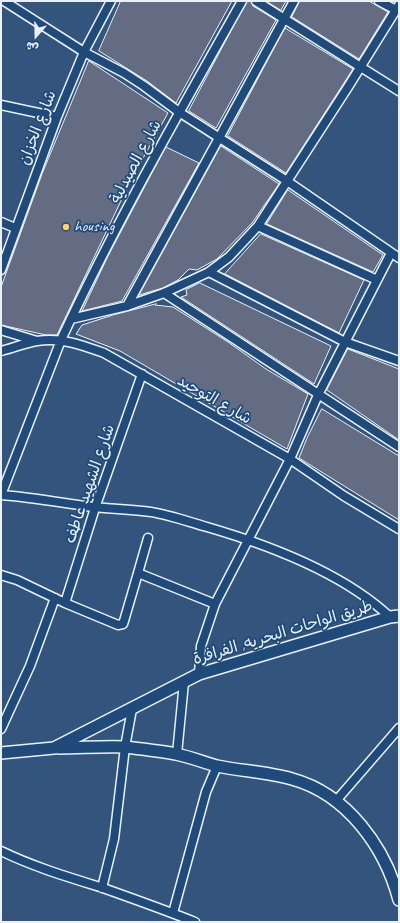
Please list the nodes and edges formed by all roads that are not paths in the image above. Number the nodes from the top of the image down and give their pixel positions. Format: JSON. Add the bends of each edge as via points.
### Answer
{"nodes":[{"id":1,"x":4,"y":1,"type":"edge"},
{"id":2,"x":111,"y":1,"type":"edge"},
{"id":3,"x":242,"y":1,"type":"edge"},
{"id":4,"x":256,"y":1,"type":"edge"},
{"id":5,"x":294,"y":1,"type":"edge"},
{"id":6,"x":379,"y":1,"type":"edge"},
{"id":7,"x":397,"y":8,"type":"edge"},
{"id":8,"x":283,"y":19,"type":"junction"},
{"id":9,"x":84,"y":52,"type":"junction"},
{"id":10,"x":361,"y":67,"type":"junction"},
{"id":11,"x":399,"y":91,"type":"edge"},
{"id":12,"x":1,"y":105,"type":"edge"},
{"id":13,"x":179,"y":112,"type":"junction"},
{"id":14,"x":57,"y":117,"type":"junction"},
{"id":15,"x":219,"y":138,"type":"junction"},
{"id":16,"x":287,"y":181,"type":"junction"},
{"id":17,"x":1,"y":222,"type":"edge"},
{"id":18,"x":258,"y":226,"type":"junction"},
{"id":19,"x":15,"y":228,"type":"junction"},
{"id":20,"x":391,"y":254,"type":"junction"},
{"id":21,"x":399,"y":258,"type":"edge"},
{"id":22,"x":1,"y":270,"type":"edge"},
{"id":23,"x":209,"y":272,"type":"junction"},
{"id":24,"x":377,"y":280,"type":"junction"},
{"id":25,"x":164,"y":293,"type":"junction"},
{"id":26,"x":127,"y":306,"type":"junction"},
{"id":27,"x":71,"y":318,"type":"junction"},
{"id":28,"x":1,"y":330,"type":"edge"},
{"id":29,"x":61,"y":340,"type":"junction"},
{"id":30,"x":38,"y":341,"type":"junction"},
{"id":31,"x":345,"y":342,"type":"junction"},
{"id":32,"x":1,"y":351,"type":"edge"},
{"id":33,"x":399,"y":361,"type":"edge"},
{"id":34,"x":142,"y":374,"type":"junction"},
{"id":35,"x":318,"y":395,"type":"junction"},
{"id":36,"x":399,"y":447,"type":"edge"},
{"id":37,"x":290,"y":459,"type":"junction"},
{"id":38,"x":1,"y":495,"type":"edge"},
{"id":39,"x":96,"y":508,"type":"junction"},
{"id":40,"x":399,"y":529,"type":"edge"},
{"id":41,"x":148,"y":538,"type":"dead end"},
{"id":42,"x":248,"y":539,"type":"junction"},
{"id":43,"x":138,"y":573,"type":"junction"},
{"id":44,"x":1,"y":575,"type":"edge"},
{"id":45,"x":55,"y":598,"type":"junction"},
{"id":46,"x":65,"y":603,"type":"junction"},
{"id":47,"x":215,"y":604,"type":"junction"},
{"id":48,"x":395,"y":616,"type":"edge"},
{"id":49,"x":199,"y":674,"type":"junction"},
{"id":50,"x":184,"y":682,"type":"junction"},
{"id":51,"x":132,"y":709,"type":"junction"},
{"id":52,"x":399,"y":728,"type":"edge"},
{"id":53,"x":1,"y":729,"type":"edge"},
{"id":54,"x":125,"y":747,"type":"junction"},
{"id":55,"x":54,"y":748,"type":"junction"},
{"id":56,"x":1,"y":753,"type":"edge"},
{"id":57,"x":177,"y":754,"type":"junction"},
{"id":58,"x":217,"y":766,"type":"junction"},
{"id":59,"x":335,"y":802,"type":"junction"},
{"id":60,"x":1,"y":852,"type":"edge"},
{"id":61,"x":102,"y":888,"type":"junction"},
{"id":62,"x":399,"y":897,"type":"edge"},
{"id":63,"x":173,"y":913,"type":"junction"},
{"id":64,"x":180,"y":919,"type":"edge"},
{"id":65,"x":195,"y":922,"type":"edge"}],
"edges":[{"from":1,"to":9,"type":"street"},
{"from":2,"to":9,"type":"street","name":"شارع الخزان"},
{"from":3,"to":13,"type":"street","name":"شارع الصيدلية"},
{"from":4,"to":8,"type":"street"},
{"from":5,"to":8,"type":"street"},
{"from":6,"to":7,"type":"street"},
{"from":7,"to":10,"type":"street"},
{"from":8,"to":10,"type":"street"},
{"from":8,"to":15,"type":"street"},
{"from":9,"to":13,"type":"street","via":[[124,73]]},
{"from":9,"to":14,"type":"street","name":"شارع الخزان"},
{"from":10,"to":11,"type":"street"},
{"from":10,"to":16,"type":"street"},
{"from":12,"to":14,"type":"street"},
{"from":13,"to":15,"type":"street"},
{"from":13,"to":27,"type":"street","name":"شارع الصيدلية"},
{"from":14,"to":19,"type":"street","name":"شارع الخزان"},
{"from":15,"to":16,"type":"street"},
{"from":15,"to":26,"type":"street"},
{"from":16,"to":18,"type":"street"},
{"from":16,"to":20,"type":"street"},
{"from":17,"to":19,"type":"street"},
{"from":18,"to":23,"type":"street","via":[[229,257]]},
{"from":18,"to":24,"type":"street"},
{"from":19,"to":22,"type":"street","name":"شارع الخزان"},
{"from":20,"to":21,"type":"street"},
{"from":20,"to":24,"type":"street"},
{"from":23,"to":25,"type":"street"},
{"from":23,"to":31,"type":"street"},
{"from":24,"to":31,"type":"street"},
{"from":25,"to":26,"type":"street"},
{"from":25,"to":35,"type":"street"},
{"from":26,"to":27,"type":"street"},
{"from":27,"to":29,"type":"street","name":"شارع الصيدلية"},
{"from":28,"to":30,"type":"street"},
{"from":29,"to":30,"type":"street","name":"شارع التوحيد"},
{"from":29,"to":34,"type":"street","name":"شارع التوحيد","via":[[104,353]]},
{"from":29,"to":38,"type":"street","name":"شارع الصيدلية"},
{"from":30,"to":32,"type":"street","name":"شارع التوحيد"},
{"from":31,"to":33,"type":"street"},
{"from":31,"to":35,"type":"street"},
{"from":34,"to":37,"type":"street","name":"شارع التوحيد"},
{"from":34,"to":39,"type":"street","name":"شارع الشهيد عاطف"},
{"from":35,"to":36,"type":"street"},
{"from":35,"to":37,"type":"street"},
{"from":37,"to":40,"type":"street","name":"شارع التوحيد"},
{"from":37,"to":42,"type":"street"},
{"from":38,"to":39,"type":"street"},
{"from":39,"to":42,"type":"street","via":[[153,512]]},
{"from":39,"to":46,"type":"street","name":"شارع الشهيد عاطف"},
{"from":41,"to":43,"type":"street"},
{"from":42,"to":47,"type":"street"},
{"from":42,"to":48,"type":"street","via":[[332,577]]},
{"from":43,"to":46,"type":"street","via":[[121,625]]},
{"from":43,"to":47,"type":"street"},
{"from":44,"to":45,"type":"street"},
{"from":45,"to":46,"type":"street"},
{"from":45,"to":53,"type":"street","via":[[30,666]]},
{"from":47,"to":49,"type":"street","via":[[200,646]]},
{"from":48,"to":49,"type":"main road","name":"طريق الواحات البحريه, الفرافرة"},
{"from":49,"to":50,"type":"main road","name":"طريق الواحات البحريه, الفرافرة"},
{"from":50,"to":51,"type":"main road","name":"طريق الواحات البحريه, الفرافرة"},
{"from":50,"to":57,"type":"street"},
{"from":51,"to":54,"type":"street"},
{"from":51,"to":55,"type":"main road","name":"طريق الواحات البحريه, الفرافرة"},
{"from":52,"to":59,"type":"street"},
{"from":54,"to":55,"type":"main road"},
{"from":54,"to":57,"type":"main road"},
{"from":54,"to":61,"type":"street","via":[[114,839]]},
{"from":55,"to":56,"type":"main road","name":"طريق الواحات البحريه, الفرافرة"},
{"from":57,"to":58,"type":"main road"},
{"from":58,"to":59,"type":"main road","via":[[293,779],[308,784]]},
{"from":58,"to":63,"type":"street","via":[[206,792]]},
{"from":59,"to":62,"type":"main road","via":[[348,812],[370,837],[387,865]]},
{"from":60,"to":61,"type":"street"},
{"from":61,"to":63,"type":"street"},
{"from":63,"to":64,"type":"street"},
{"from":64,"to":65,"type":"street"}]}
